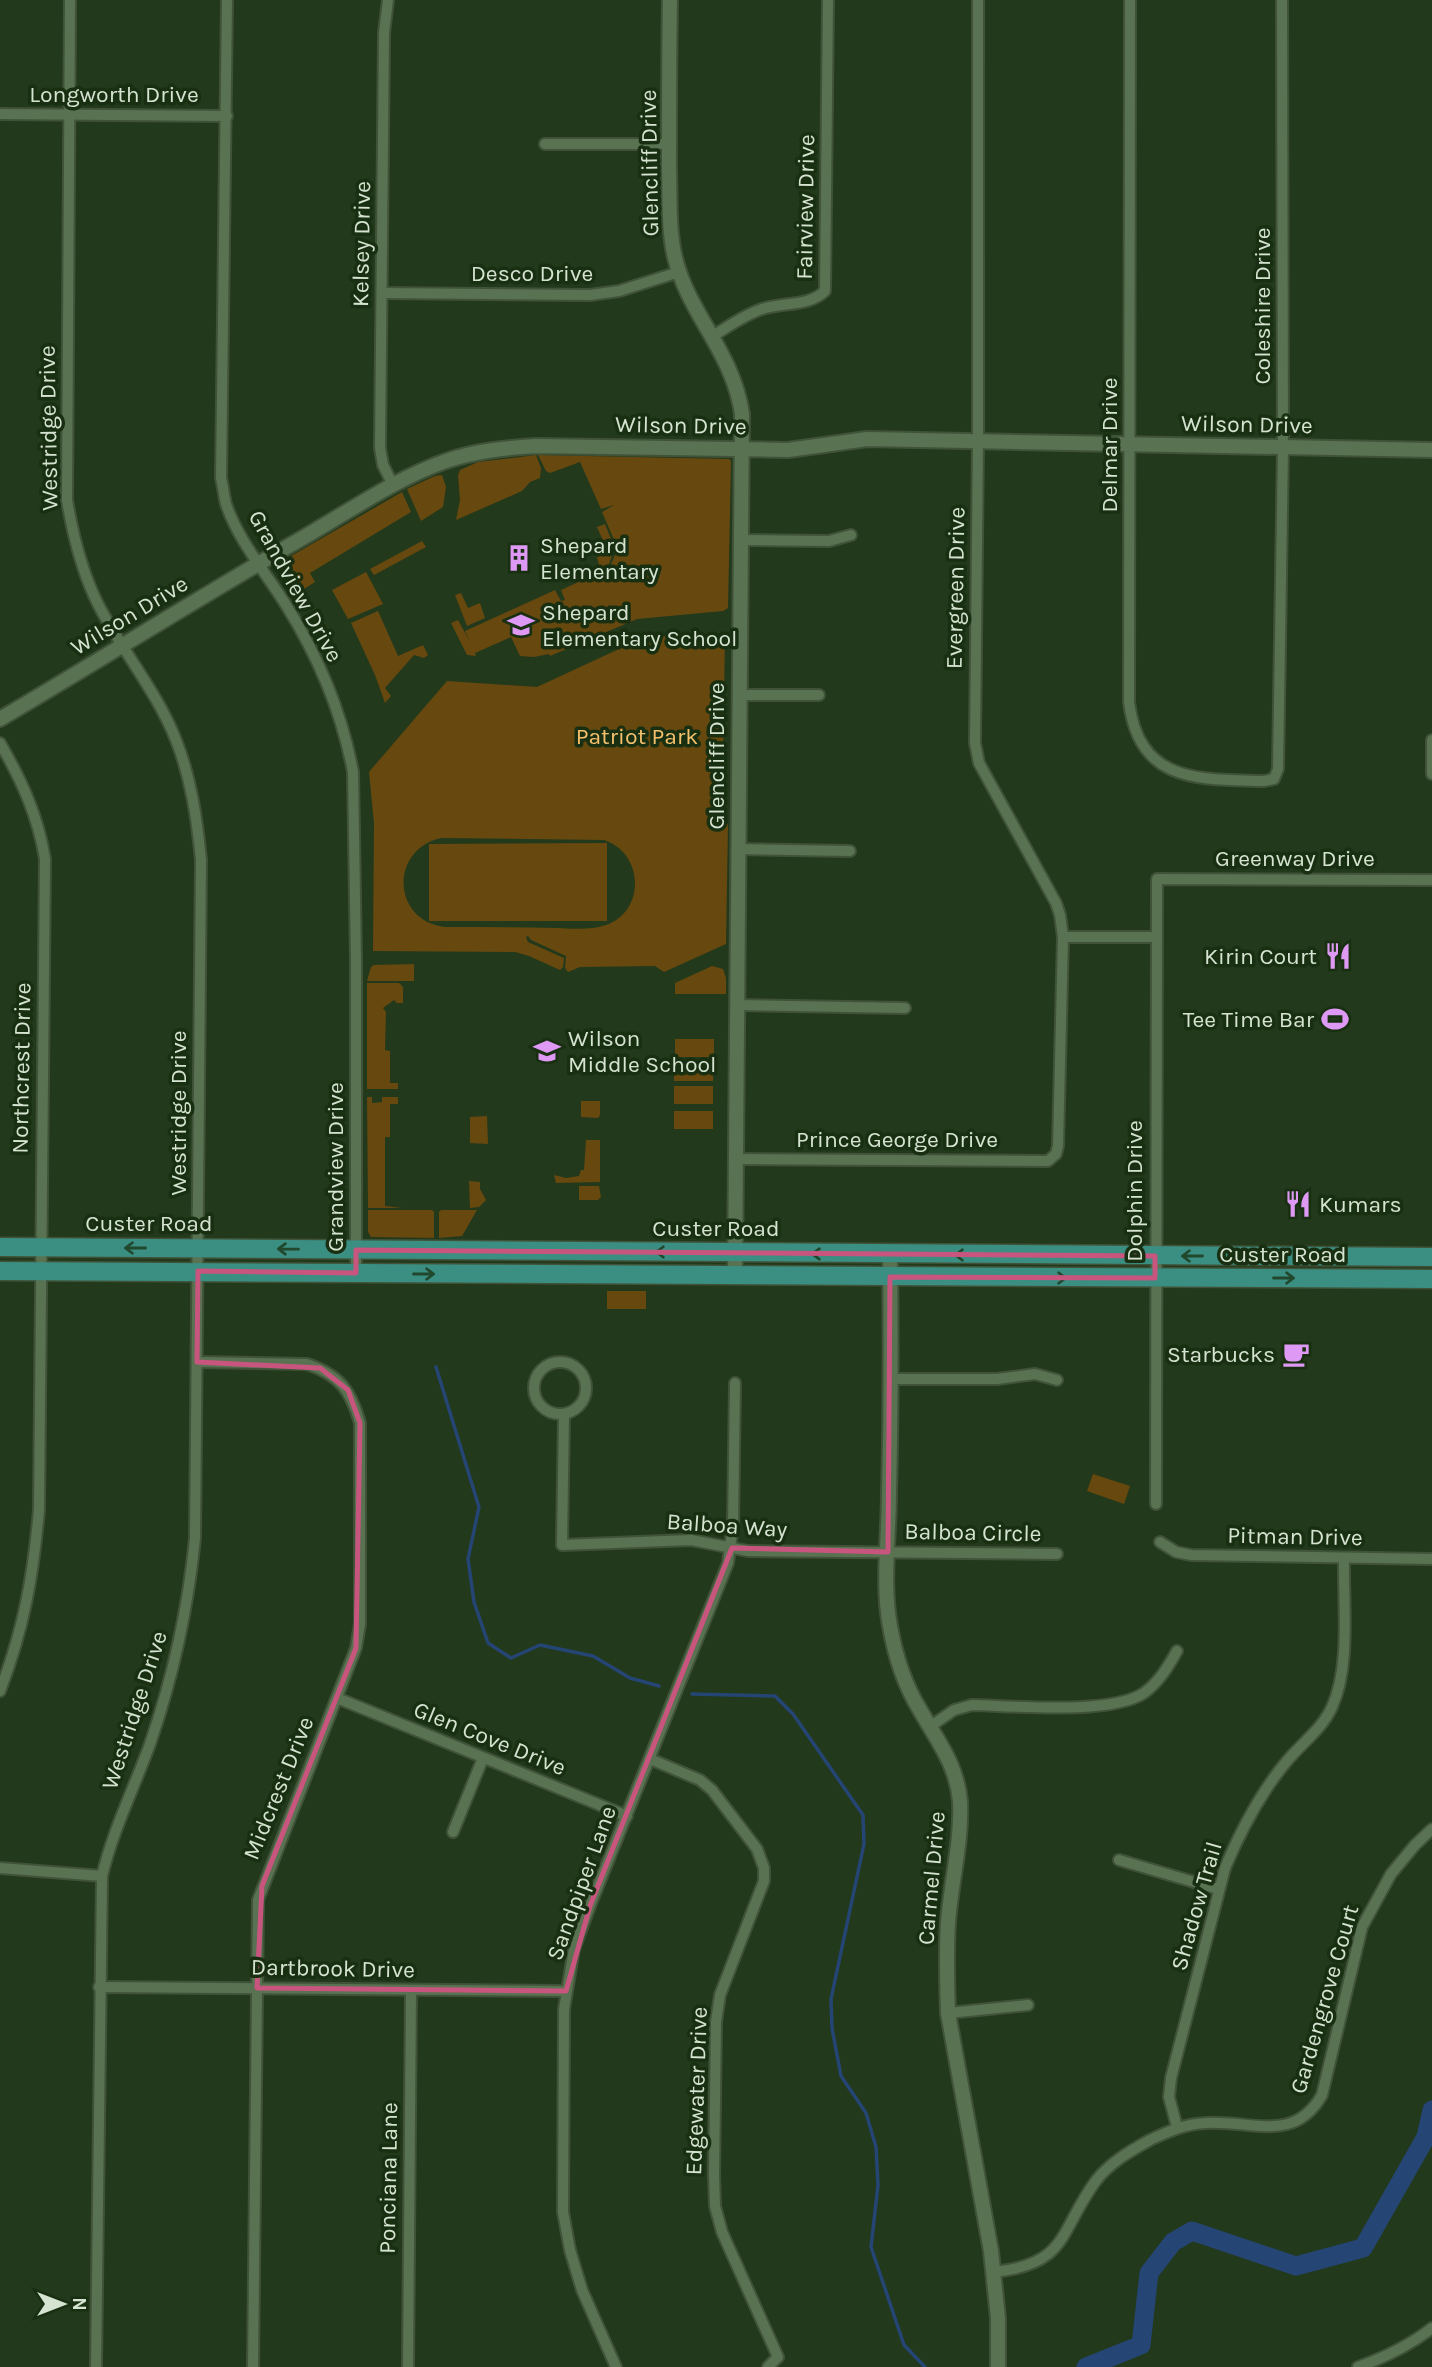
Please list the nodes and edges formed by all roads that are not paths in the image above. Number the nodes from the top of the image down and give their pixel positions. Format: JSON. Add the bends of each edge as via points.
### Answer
{"nodes":[{"id":1,"x":70,"y":0,"type":"edge"},
{"id":2,"x":227,"y":0,"type":"edge"},
{"id":3,"x":388,"y":0,"type":"edge"},
{"id":4,"x":670,"y":0,"type":"edge"},
{"id":5,"x":828,"y":0,"type":"edge"},
{"id":6,"x":978,"y":0,"type":"edge"},
{"id":7,"x":1130,"y":0,"type":"edge"},
{"id":8,"x":1282,"y":0,"type":"edge"},
{"id":9,"x":0,"y":114,"type":"edge"},
{"id":10,"x":70,"y":116,"type":"junction"},
{"id":11,"x":227,"y":116,"type":"junction"},
{"id":12,"x":545,"y":144,"type":"dead end"},
{"id":13,"x":669,"y":144,"type":"junction"},
{"id":14,"x":679,"y":272,"type":"junction"},
{"id":15,"x":382,"y":293,"type":"junction"},
{"id":16,"x":713,"y":336,"type":"junction"},
{"id":17,"x":978,"y":440,"type":"junction"},
{"id":18,"x":1130,"y":445,"type":"junction"},
{"id":19,"x":1283,"y":447,"type":"junction"},
{"id":20,"x":743,"y":449,"type":"junction"},
{"id":21,"x":1432,"y":450,"type":"edge"},
{"id":22,"x":393,"y":485,"type":"junction"},
{"id":23,"x":851,"y":535,"type":"dead end"},
{"id":24,"x":741,"y":540,"type":"junction"},
{"id":25,"x":258,"y":563,"type":"junction"},
{"id":26,"x":124,"y":646,"type":"junction"},
{"id":27,"x":740,"y":695,"type":"junction"},
{"id":28,"x":819,"y":695,"type":"dead end"},
{"id":29,"x":0,"y":719,"type":"edge"},
{"id":30,"x":1432,"y":740,"type":"edge"},
{"id":31,"x":0,"y":743,"type":"edge"},
{"id":32,"x":1432,"y":774,"type":"edge"},
{"id":33,"x":1274,"y":779,"type":"joint"},
{"id":34,"x":738,"y":849,"type":"junction"},
{"id":35,"x":850,"y":850,"type":"dead end"},
{"id":36,"x":1157,"y":878,"type":"joint"},
{"id":37,"x":1432,"y":880,"type":"edge"},
{"id":38,"x":1063,"y":937,"type":"junction"},
{"id":39,"x":1157,"y":937,"type":"junction"},
{"id":40,"x":737,"y":1005,"type":"junction"},
{"id":41,"x":905,"y":1008,"type":"dead end"},
{"id":42,"x":1056,"y":1154,"type":"joint"},
{"id":43,"x":735,"y":1159,"type":"junction"},
{"id":44,"x":0,"y":1247,"type":"edge"},
{"id":45,"x":40,"y":1248,"type":"junction"},
{"id":46,"x":198,"y":1248,"type":"junction"},
{"id":47,"x":356,"y":1250,"type":"junction"},
{"id":48,"x":734,"y":1253,"type":"junction"},
{"id":49,"x":890,"y":1254,"type":"junction"},
{"id":50,"x":1155,"y":1255,"type":"junction"},
{"id":51,"x":1327,"y":1256,"type":"junction"},
{"id":52,"x":1432,"y":1257,"type":"edge"},
{"id":53,"x":0,"y":1271,"type":"edge"},
{"id":54,"x":198,"y":1271,"type":"junction"},
{"id":55,"x":40,"y":1272,"type":"junction"},
{"id":56,"x":356,"y":1273,"type":"junction"},
{"id":57,"x":735,"y":1276,"type":"junction"},
{"id":58,"x":890,"y":1277,"type":"junction"},
{"id":59,"x":1155,"y":1278,"type":"junction"},
{"id":60,"x":1327,"y":1279,"type":"junction"},
{"id":61,"x":1432,"y":1279,"type":"edge"},
{"id":62,"x":197,"y":1362,"type":"junction"},
{"id":63,"x":890,"y":1378,"type":"junction"},
{"id":64,"x":1057,"y":1380,"type":"dead end"},
{"id":65,"x":735,"y":1383,"type":"dead end"},
{"id":66,"x":564,"y":1414,"type":"junction"},
{"id":67,"x":1156,"y":1504,"type":"dead end"},
{"id":68,"x":1160,"y":1542,"type":"dead end"},
{"id":69,"x":732,"y":1548,"type":"junction"},
{"id":70,"x":888,"y":1552,"type":"junction"},
{"id":71,"x":1057,"y":1554,"type":"dead end"},
{"id":72,"x":1344,"y":1558,"type":"junction"},
{"id":73,"x":1432,"y":1559,"type":"edge"},
{"id":74,"x":1177,"y":1651,"type":"dead end"},
{"id":75,"x":0,"y":1691,"type":"edge"},
{"id":76,"x":337,"y":1698,"type":"junction"},
{"id":77,"x":931,"y":1726,"type":"junction"},
{"id":78,"x":483,"y":1758,"type":"junction"},
{"id":79,"x":650,"y":1759,"type":"junction"},
{"id":80,"x":627,"y":1816,"type":"junction"},
{"id":81,"x":1432,"y":1829,"type":"edge"},
{"id":82,"x":453,"y":1832,"type":"dead end"},
{"id":83,"x":1119,"y":1860,"type":"dead end"},
{"id":84,"x":0,"y":1868,"type":"edge"},
{"id":85,"x":102,"y":1876,"type":"junction"},
{"id":86,"x":1218,"y":1889,"type":"junction"},
{"id":87,"x":99,"y":1987,"type":"junction"},
{"id":88,"x":257,"y":1988,"type":"junction"},
{"id":89,"x":411,"y":1990,"type":"junction"},
{"id":90,"x":566,"y":1992,"type":"junction"},
{"id":91,"x":1028,"y":2005,"type":"dead end"},
{"id":92,"x":948,"y":2013,"type":"junction"},
{"id":93,"x":1177,"y":2127,"type":"junction"},
{"id":94,"x":994,"y":2272,"type":"junction"},
{"id":95,"x":1432,"y":2328,"type":"edge"},
{"id":96,"x":998,"y":2364,"type":"edge"},
{"id":97,"x":1376,"y":2364,"type":"edge"},
{"id":98,"x":96,"y":2367,"type":"edge"},
{"id":99,"x":253,"y":2367,"type":"edge"},
{"id":100,"x":408,"y":2367,"type":"edge"},
{"id":101,"x":616,"y":2367,"type":"edge"},
{"id":102,"x":768,"y":2367,"type":"edge"},
{"id":103,"x":1358,"y":2367,"type":"edge"}],
"edges":[{"from":1,"to":10,"type":"street","name":"Westridge Drive"},
{"from":2,"to":11,"type":"street","name":"Grandview Drive"},
{"from":3,"to":15,"type":"street","name":"Kelsey Drive"},
{"from":4,"to":13,"type":"street","name":"Glencliff Drive"},
{"from":5,"to":16,"type":"street","name":"Fairview Drive","via":[[825,290],[817,299],[761,309]]},
{"from":6,"to":17,"type":"street","name":"Evergreen Drive"},
{"from":7,"to":18,"type":"street","name":"Delmar Drive"},
{"from":8,"to":19,"type":"street","name":"Coleshire Drive"},
{"from":9,"to":10,"type":"street","name":"Longworth Drive"},
{"from":10,"to":11,"type":"street","name":"Longworth Drive"},
{"from":10,"to":26,"type":"street","name":"Westridge Drive","via":[[67,500],[85,574]]},
{"from":11,"to":25,"type":"street","name":"Grandview Drive","via":[[221,478],[226,504]]},
{"from":12,"to":13,"type":"street"},
{"from":13,"to":14,"type":"street","name":"Glencliff Drive","via":[[671,225]]},
{"from":14,"to":15,"type":"street","name":"Desco Drive","via":[[590,295]]},
{"from":14,"to":16,"type":"street","name":"Glencliff Drive"},
{"from":15,"to":22,"type":"street","name":"Kelsey Drive","via":[[380,448]]},
{"from":16,"to":20,"type":"street","name":"Glencliff Drive","via":[[739,391]]},
{"from":17,"to":18,"type":"street","name":"Wilson Drive"},
{"from":17,"to":20,"type":"street","name":"Wilson Drive","via":[[867,439],[788,450]]},
{"from":17,"to":38,"type":"street","name":"Evergreen Drive","via":[[976,754],[1056,903]]},
{"from":18,"to":19,"type":"street","name":"Wilson Drive"},
{"from":18,"to":33,"type":"street","name":"Delmar Drive","via":[[1129,702],[1134,729],[1154,758],[1189,777]]},
{"from":19,"to":21,"type":"street","name":"Wilson Drive"},
{"from":19,"to":33,"type":"street","name":"Coleshire Drive","via":[[1278,769]]},
{"from":20,"to":22,"type":"street","name":"Wilson Drive","via":[[500,449],[445,461]]},
{"from":20,"to":24,"type":"street","name":"Glencliff Drive"},
{"from":22,"to":25,"type":"street","name":"Wilson Drive"},
{"from":23,"to":24,"type":"street","via":[[829,541]]},
{"from":24,"to":27,"type":"street","name":"Glencliff Drive"},
{"from":25,"to":26,"type":"street","name":"Wilson Drive"},
{"from":25,"to":47,"type":"street","name":"Grandview Drive","via":[[313,653],[348,744],[353,772]]},
{"from":26,"to":29,"type":"street","name":"Wilson Drive"},
{"from":26,"to":46,"type":"street","name":"Westridge Drive","via":[[176,741],[198,830]]},
{"from":27,"to":28,"type":"street"},
{"from":27,"to":34,"type":"street","name":"Glencliff Drive"},
{"from":30,"to":32,"type":"street"},
{"from":31,"to":45,"type":"street","name":"Northcrest Drive","via":[[30,800],[44,859]]},
{"from":34,"to":35,"type":"street"},
{"from":34,"to":40,"type":"street","name":"Glencliff Drive"},
{"from":36,"to":37,"type":"street","name":"Greenway Drive"},
{"from":36,"to":39,"type":"street","name":"Dolphin Drive"},
{"from":38,"to":39,"type":"street"},
{"from":38,"to":42,"type":"street","name":"Evergreen Drive"},
{"from":39,"to":50,"type":"street","name":"Dolphin Drive"},
{"from":40,"to":41,"type":"street"},
{"from":40,"to":43,"type":"street","name":"Glencliff Drive"},
{"from":42,"to":43,"type":"street","name":"Prince George Drive","via":[[1048,1161]]},
{"from":43,"to":48,"type":"street","name":"Glencliff Drive"},
{"from":44,"to":45,"type":"main road","name":"Custer Road"},
{"from":46,"to":45,"type":"main road","name":"Custer Road","one_way":true},
{"from":45,"to":55,"type":"street","name":"Northcrest Drive"},
{"from":47,"to":46,"type":"main road","name":"Custer Road","one_way":true},
{"from":46,"to":54,"type":"street","name":"Westridge Drive"},
{"from":48,"to":47,"type":"main road","name":"Custer Road","one_way":true},
{"from":47,"to":56,"type":"street","name":"Grandview Drive"},
{"from":49,"to":48,"type":"main road","name":"Custer Road","one_way":true},
{"from":48,"to":57,"type":"street","name":"Glencliff Drive"},
{"from":50,"to":49,"type":"main road","name":"Custer Road","one_way":true},
{"from":49,"to":58,"type":"street","name":"Carmel Drive"},
{"from":51,"to":50,"type":"main road","name":"Custer Road","one_way":true},
{"from":50,"to":59,"type":"street","name":"Dolphin Drive"},
{"from":51,"to":52,"type":"main road","name":"Custer Road"},
{"from":51,"to":60,"type":"main road"},
{"from":53,"to":55,"type":"main road","name":"Custer Road"},
{"from":54,"to":55,"type":"main road","name":"Custer Road"},
{"from":54,"to":56,"type":"main road","name":"Custer Road"},
{"from":54,"to":62,"type":"street","name":"Westridge Drive"},
{"from":55,"to":75,"type":"street","name":"Northcrest Drive","via":[[39,1510],[34,1566],[19,1641]]},
{"from":56,"to":57,"type":"main road","name":"Custer Road","one_way":true},
{"from":57,"to":58,"type":"main road","name":"Custer Road"},
{"from":58,"to":59,"type":"main road","name":"Custer Road","one_way":true},
{"from":58,"to":63,"type":"street","name":"Carmel Drive"},
{"from":59,"to":60,"type":"main road","name":"Custer Road","one_way":true},
{"from":59,"to":67,"type":"street","name":"Dolphin Drive"},
{"from":60,"to":61,"type":"main road","name":"Custer Road"},
{"from":62,"to":76,"type":"street","name":"Midcrest Drive","via":[[307,1364],[338,1380],[355,1403],[360,1423],[360,1624]]},
{"from":62,"to":85,"type":"street","name":"Westridge Drive","via":[[191,1583],[169,1685]]},
{"from":63,"to":64,"type":"street","via":[[1035,1374]]},
{"from":63,"to":70,"type":"street","name":"Carmel Drive"},
{"from":65,"to":69,"type":"street","name":"Sandpiper Lane"},
{"from":66,"to":66,"type":"street","via":[[581,1404],[586,1384],[576,1367],[557,1362],[540,1372],[535,1391],[545,1409]]},
{"from":66,"to":69,"type":"street","name":"Balboa Way","via":[[562,1545],[691,1540]]},
{"from":68,"to":72,"type":"street","name":"Pitman Drive","via":[[1191,1555]]},
{"from":69,"to":70,"type":"street","name":"Balboa Way"},
{"from":69,"to":79,"type":"street","name":"Sandpiper Lane"},
{"from":70,"to":71,"type":"street","name":"Balboa Circle"},
{"from":70,"to":77,"type":"street","name":"Carmel Drive","via":[[894,1649],[905,1681]]},
{"from":72,"to":73,"type":"street","name":"Pitman Drive"},
{"from":72,"to":86,"type":"street","name":"Shadow Trail","via":[[1339,1688],[1319,1727],[1260,1798],[1237,1838]]},
{"from":74,"to":77,"type":"street","via":[[1155,1683],[1126,1702],[1104,1706],[972,1705],[954,1710]]},
{"from":76,"to":78,"type":"street","name":"Glen Cove Drive"},
{"from":76,"to":88,"type":"street","name":"Midcrest Drive","via":[[260,1893]]},
{"from":77,"to":92,"type":"street","name":"Carmel Drive","via":[[953,1769],[960,1799],[948,1922]]},
{"from":78,"to":80,"type":"street","name":"Glen Cove Drive"},
{"from":78,"to":82,"type":"street"},
{"from":79,"to":80,"type":"street","name":"Sandpiper Lane"},
{"from":79,"to":102,"type":"street","name":"Edgewater Drive","via":[[712,1790],[757,1849],[764,1868],[764,1881],[718,2008],[713,2175],[722,2232],[778,2357]]},
{"from":80,"to":90,"type":"street","name":"Sandpiper Lane","via":[[578,1938]]},
{"from":81,"to":93,"type":"street","name":"Gardengrove Court","via":[[1391,1874],[1362,1927],[1322,2095],[1314,2109],[1304,2119],[1273,2127],[1205,2123]]},
{"from":83,"to":86,"type":"street"},
{"from":84,"to":85,"type":"street"},
{"from":85,"to":87,"type":"street","name":"Westridge Drive"},
{"from":86,"to":93,"type":"street","name":"Shadow Trail","via":[[1171,2078]]},
{"from":87,"to":88,"type":"street","name":"Dartbrook Drive"},
{"from":87,"to":98,"type":"street","name":"Westridge Drive"},
{"from":88,"to":89,"type":"street","name":"Dartbrook Drive"},
{"from":88,"to":99,"type":"street","name":"Midcrest Drive"},
{"from":89,"to":90,"type":"street","name":"Dartbrook Drive"},
{"from":89,"to":100,"type":"street","name":"Ponciana Lane"},
{"from":90,"to":101,"type":"street","name":"Sandpiper Lane","via":[[563,2212],[582,2290]]},
{"from":91,"to":92,"type":"street"},
{"from":92,"to":94,"type":"street","name":"Carmel Drive"},
{"from":93,"to":94,"type":"street","name":"Gardengrove Court","via":[[1119,2158],[1096,2181],[1048,2255],[1020,2269]]},
{"from":94,"to":96,"type":"street","name":"Carmel Drive"},
{"from":95,"to":97,"type":"street"},
{"from":97,"to":103,"type":"street"}]}
